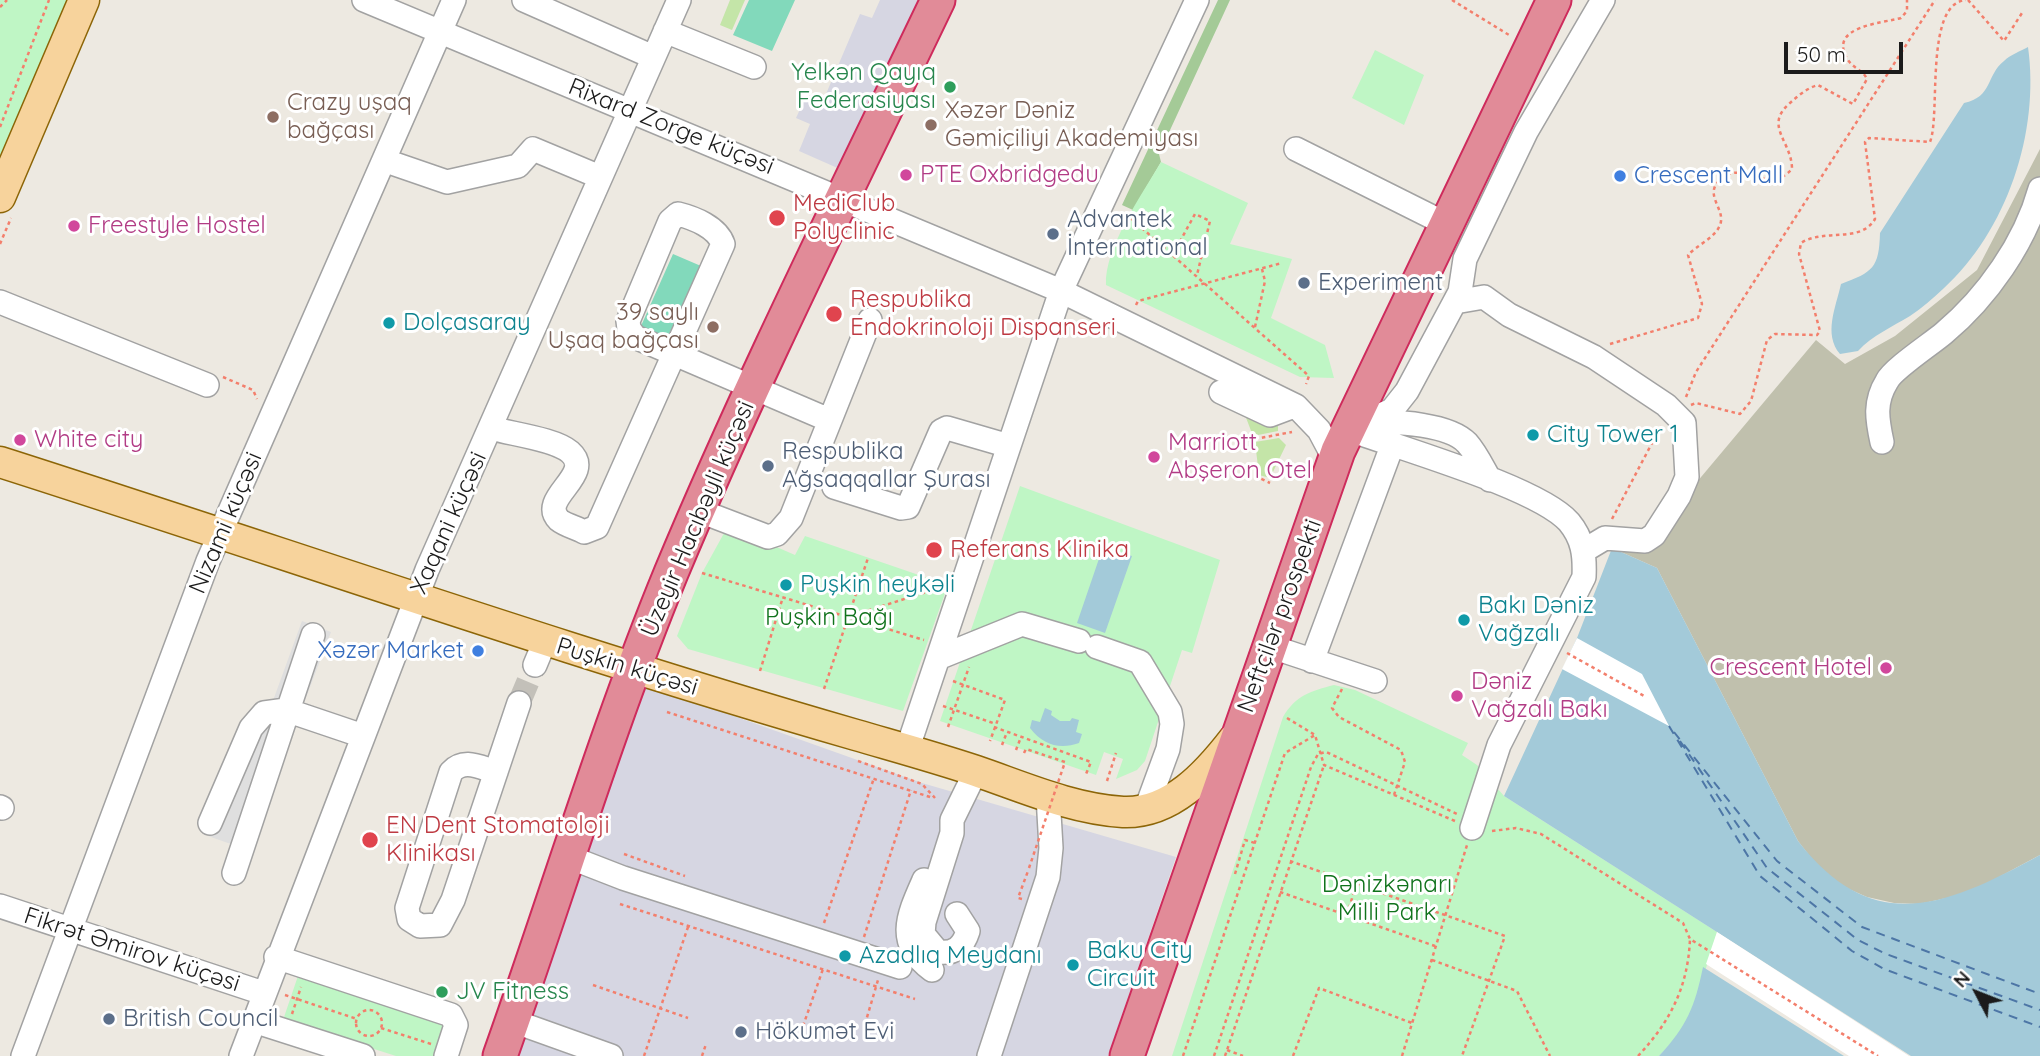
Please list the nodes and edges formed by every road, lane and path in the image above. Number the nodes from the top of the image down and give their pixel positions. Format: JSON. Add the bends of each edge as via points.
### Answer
{"nodes":[{"id":1,"x":7,"y":0,"type":"edge"},
{"id":2,"x":49,"y":0,"type":"edge"},
{"id":3,"x":83,"y":0,"type":"edge"},
{"id":4,"x":364,"y":0,"type":"edge"},
{"id":5,"x":454,"y":0,"type":"edge"},
{"id":6,"x":679,"y":0,"type":"edge"},
{"id":7,"x":938,"y":0,"type":"edge"},
{"id":8,"x":1197,"y":0,"type":"edge"},
{"id":9,"x":1554,"y":0,"type":"edge"},
{"id":10,"x":1603,"y":0,"type":"edge"},
{"id":11,"x":1907,"y":0,"type":"edge"},
{"id":12,"x":1935,"y":0,"type":"edge"},
{"id":13,"x":1967,"y":0,"type":"edge"},
{"id":14,"x":527,"y":1,"type":"edge"},
{"id":15,"x":0,"y":6,"type":"edge"},
{"id":16,"x":2022,"y":13,"type":"dead end"},
{"id":17,"x":665,"y":31,"type":"junction"},
{"id":18,"x":441,"y":32,"type":"junction"},
{"id":19,"x":1575,"y":47,"type":"junction"},
{"id":20,"x":653,"y":57,"type":"junction"},
{"id":21,"x":754,"y":67,"type":"dead end"},
{"id":22,"x":0,"y":107,"type":"edge"},
{"id":23,"x":7,"y":110,"type":"junction"},
{"id":24,"x":629,"y":110,"type":"junction"},
{"id":25,"x":1497,"y":117,"type":"junction"},
{"id":26,"x":0,"y":127,"type":"edge"},
{"id":27,"x":1296,"y":149,"type":"dead end"},
{"id":28,"x":386,"y":161,"type":"junction"},
{"id":29,"x":600,"y":177,"type":"junction"},
{"id":30,"x":2040,"y":188,"type":"edge"},
{"id":31,"x":0,"y":197,"type":"edge"},
{"id":32,"x":842,"y":198,"type":"junction"},
{"id":33,"x":1126,"y":214,"type":"dead end"},
{"id":34,"x":1446,"y":224,"type":"junction"},
{"id":35,"x":1172,"y":254,"type":"junction"},
{"id":36,"x":1282,"y":263,"type":"dead end"},
{"id":37,"x":1262,"y":268,"type":"junction"},
{"id":38,"x":1197,"y":276,"type":"junction"},
{"id":39,"x":1204,"y":282,"type":"junction"},
{"id":40,"x":1061,"y":291,"type":"junction"},
{"id":41,"x":0,"y":302,"type":"edge"},
{"id":42,"x":1455,"y":302,"type":"junction"},
{"id":43,"x":1136,"y":305,"type":"dead end"},
{"id":44,"x":870,"y":320,"type":"dead end"},
{"id":45,"x":1255,"y":327,"type":"junction"},
{"id":46,"x":677,"y":353,"type":"junction"},
{"id":47,"x":1594,"y":358,"type":"junction"},
{"id":48,"x":1306,"y":384,"type":"dead end"},
{"id":49,"x":207,"y":385,"type":"joint"},
{"id":50,"x":755,"y":388,"type":"junction"},
{"id":51,"x":1221,"y":392,"type":"dead end"},
{"id":52,"x":257,"y":399,"type":"dead end"},
{"id":53,"x":1294,"y":406,"type":"junction"},
{"id":54,"x":1680,"y":410,"type":"junction"},
{"id":55,"x":830,"y":420,"type":"junction"},
{"id":56,"x":491,"y":428,"type":"junction"},
{"id":57,"x":1349,"y":429,"type":"junction"},
{"id":58,"x":1882,"y":442,"type":"dead end"},
{"id":59,"x":1009,"y":446,"type":"junction"},
{"id":60,"x":1392,"y":446,"type":"junction"},
{"id":61,"x":1335,"y":460,"type":"junction"},
{"id":62,"x":0,"y":462,"type":"edge"},
{"id":63,"x":1255,"y":476,"type":"dead end"},
{"id":64,"x":1490,"y":480,"type":"junction"},
{"id":65,"x":1270,"y":483,"type":"dead end"},
{"id":66,"x":834,"y":487,"type":"dead end"},
{"id":67,"x":700,"y":511,"type":"junction"},
{"id":68,"x":1610,"y":523,"type":"dead end"},
{"id":69,"x":221,"y":533,"type":"junction"},
{"id":70,"x":1585,"y":550,"type":"junction"},
{"id":71,"x":869,"y":558,"type":"dead end"},
{"id":72,"x":702,"y":573,"type":"dead end"},
{"id":73,"x":942,"y":587,"type":"dead end"},
{"id":74,"x":416,"y":597,"type":"junction"},
{"id":75,"x":783,"y":597,"type":"junction"},
{"id":76,"x":848,"y":617,"type":"junction"},
{"id":77,"x":313,"y":635,"type":"dead end"},
{"id":78,"x":1549,"y":643,"type":"junction"},
{"id":79,"x":1269,"y":646,"type":"junction"},
{"id":80,"x":934,"y":650,"type":"junction"},
{"id":81,"x":1312,"y":660,"type":"junction"},
{"id":82,"x":970,"y":664,"type":"dead end"},
{"id":83,"x":635,"y":670,"type":"junction"},
{"id":84,"x":760,"y":671,"type":"dead end"},
{"id":85,"x":1350,"y":673,"type":"junction"},
{"id":86,"x":953,"y":681,"type":"dead end"},
{"id":87,"x":1375,"y":681,"type":"dead end"},
{"id":88,"x":963,"y":685,"type":"junction"},
{"id":89,"x":824,"y":689,"type":"dead end"},
{"id":90,"x":1646,"y":697,"type":"dead end"},
{"id":91,"x":519,"y":703,"type":"tunnel mouth"},
{"id":92,"x":943,"y":706,"type":"dead end"},
{"id":93,"x":286,"y":710,"type":"junction"},
{"id":94,"x":954,"y":710,"type":"junction"},
{"id":95,"x":667,"y":712,"type":"dead end"},
{"id":96,"x":1287,"y":719,"type":"dead end"},
{"id":97,"x":995,"y":726,"type":"junction"},
{"id":98,"x":948,"y":727,"type":"dead end"},
{"id":99,"x":1007,"y":732,"type":"junction"},
{"id":100,"x":1315,"y":735,"type":"junction"},
{"id":101,"x":363,"y":736,"type":"junction"},
{"id":102,"x":1237,"y":736,"type":"junction"},
{"id":103,"x":1021,"y":737,"type":"junction"},
{"id":104,"x":990,"y":741,"type":"dead end"},
{"id":105,"x":1002,"y":745,"type":"dead end"},
{"id":106,"x":907,"y":750,"type":"junction"},
{"id":107,"x":1016,"y":750,"type":"dead end"},
{"id":108,"x":1024,"y":753,"type":"dead end"},
{"id":109,"x":1116,"y":753,"type":"dead end"},
{"id":110,"x":1320,"y":753,"type":"junction"},
{"id":111,"x":856,"y":760,"type":"dead end"},
{"id":112,"x":1324,"y":765,"type":"junction"},
{"id":113,"x":976,"y":771,"type":"junction"},
{"id":114,"x":495,"y":772,"type":"junction"},
{"id":115,"x":1086,"y":774,"type":"dead end"},
{"id":116,"x":874,"y":778,"type":"junction"},
{"id":117,"x":1107,"y":782,"type":"dead end"},
{"id":118,"x":1398,"y":785,"type":"junction"},
{"id":119,"x":911,"y":790,"type":"junction"},
{"id":120,"x":1394,"y":795,"type":"junction"},
{"id":121,"x":1048,"y":796,"type":"junction"},
{"id":122,"x":1146,"y":809,"type":"junction"},
{"id":123,"x":952,"y":820,"type":"junction"},
{"id":124,"x":1474,"y":822,"type":"junction"},
{"id":125,"x":210,"y":823,"type":"dead end"},
{"id":126,"x":1255,"y":843,"type":"junction"},
{"id":127,"x":569,"y":857,"type":"junction"},
{"id":128,"x":1290,"y":861,"type":"junction"},
{"id":129,"x":234,"y":873,"type":"dead end"},
{"id":130,"x":1235,"y":874,"type":"dead end"},
{"id":131,"x":1357,"y":884,"type":"junction"},
{"id":132,"x":1021,"y":890,"type":"dead end"},
{"id":133,"x":1280,"y":892,"type":"junction"},
{"id":134,"x":620,"y":904,"type":"dead end"},
{"id":135,"x":0,"y":906,"type":"edge"},
{"id":136,"x":1446,"y":913,"type":"junction"},
{"id":137,"x":957,"y":914,"type":"dead end"},
{"id":138,"x":1347,"y":915,"type":"junction"},
{"id":139,"x":688,"y":926,"type":"junction"},
{"id":140,"x":823,"y":926,"type":"dead end"},
{"id":141,"x":71,"y":929,"type":"junction"},
{"id":142,"x":1690,"y":939,"type":"junction"},
{"id":143,"x":863,"y":940,"type":"dead end"},
{"id":144,"x":1436,"y":946,"type":"junction"},
{"id":145,"x":276,"y":957,"type":"junction"},
{"id":146,"x":1432,"y":960,"type":"junction"},
{"id":147,"x":308,"y":967,"type":"junction"},
{"id":148,"x":900,"y":967,"type":"dead end"},
{"id":149,"x":823,"y":969,"type":"junction"},
{"id":150,"x":932,"y":970,"type":"dead end"},
{"id":151,"x":1487,"y":981,"type":"junction"},
{"id":152,"x":593,"y":985,"type":"dead end"},
{"id":153,"x":274,"y":994,"type":"junction"},
{"id":154,"x":874,"y":997,"type":"dead end"},
{"id":155,"x":297,"y":999,"type":"junction"},
{"id":156,"x":915,"y":999,"type":"dead end"},
{"id":157,"x":661,"y":1008,"type":"junction"},
{"id":158,"x":357,"y":1018,"type":"junction"},
{"id":159,"x":688,"y":1018,"type":"dead end"},
{"id":160,"x":513,"y":1020,"type":"junction"},
{"id":161,"x":254,"y":1021,"type":"junction"},
{"id":162,"x":1412,"y":1023,"type":"junction"},
{"id":163,"x":865,"y":1024,"type":"dead end"},
{"id":164,"x":803,"y":1026,"type":"dead end"},
{"id":165,"x":381,"y":1028,"type":"junction"},
{"id":166,"x":286,"y":1031,"type":"junction"},
{"id":167,"x":706,"y":1044,"type":"dead end"},
{"id":168,"x":1227,"y":1051,"type":"junction"},
{"id":169,"x":447,"y":1053,"type":"edge"},
{"id":170,"x":23,"y":1056,"type":"edge"},
{"id":171,"x":241,"y":1056,"type":"edge"},
{"id":172,"x":363,"y":1056,"type":"edge"},
{"id":173,"x":500,"y":1056,"type":"edge"},
{"id":174,"x":611,"y":1056,"type":"edge"},
{"id":175,"x":644,"y":1056,"type":"edge"},
{"id":176,"x":702,"y":1056,"type":"edge"},
{"id":177,"x":989,"y":1056,"type":"edge"},
{"id":178,"x":1127,"y":1056,"type":"edge"},
{"id":179,"x":1183,"y":1056,"type":"edge"},
{"id":180,"x":1214,"y":1056,"type":"edge"},
{"id":181,"x":1225,"y":1056,"type":"edge"},
{"id":182,"x":1243,"y":1056,"type":"edge"},
{"id":183,"x":1293,"y":1056,"type":"edge"},
{"id":184,"x":1402,"y":1056,"type":"edge"},
{"id":185,"x":1462,"y":1056,"type":"edge"},
{"id":186,"x":1550,"y":1056,"type":"edge"},
{"id":187,"x":1638,"y":1056,"type":"edge"},
{"id":188,"x":1878,"y":1056,"type":"edge"}],
"edges":[{"from":1,"to":15,"type":"path"},
{"from":2,"to":23,"type":"path"},
{"from":3,"to":31,"type":"main road"},
{"from":4,"to":18,"type":"street","name":"Rixard Zorge küçəsi"},
{"from":5,"to":18,"type":"street","name":"Nizami küçəsi"},
{"from":6,"to":17,"type":"street","name":"Xaqani küçəsi"},
{"from":7,"to":32,"type":"highway","name":"Üzeyir Hacıbəyli küçəsi"},
{"from":8,"to":40,"type":"street"},
{"from":9,"to":25,"type":"highway","name":"Neftçilər prospekti"},
{"from":10,"to":19,"type":"street"},
{"from":11,"to":47,"type":"path","via":[[1901,18],[1862,25],[1850,33],[1845,55],[1867,79],[1853,104],[1818,85],[1780,112],[1777,124],[1792,160],[1792,169],[1784,177],[1774,180],[1732,174],[1715,188],[1712,198],[1720,226],[1688,260],[1702,303],[1698,318],[1617,341]]},
{"from":12,"to":54,"type":"path","via":[[1696,372]]},
{"from":13,"to":16,"type":"path","via":[[2004,41]]},
{"from":13,"to":54,"type":"path","via":[[1954,4],[1942,23],[1930,142],[1869,138],[1865,142],[1875,219],[1870,227],[1860,233],[1813,235],[1801,243],[1799,254],[1820,331],[1817,335],[1775,334],[1767,340],[1751,401],[1740,414],[1696,403]]},
{"from":14,"to":20,"type":"street"},
{"from":17,"to":20,"type":"street","name":"Xaqani küçəsi"},
{"from":17,"to":21,"type":"street"},
{"from":18,"to":24,"type":"street","name":"Rixard Zorge küçəsi"},
{"from":18,"to":28,"type":"street","name":"Nizami küçəsi"},
{"from":19,"to":25,"type":"street"},
{"from":19,"to":42,"type":"street","via":[[1526,132],[1475,237]]},
{"from":20,"to":24,"type":"street","name":"Xaqani küçəsi"},
{"from":22,"to":23,"type":"path"},
{"from":23,"to":26,"type":"path"},
{"from":24,"to":29,"type":"street","name":"Xaqani küçəsi"},
{"from":24,"to":32,"type":"street","name":"Rixard Zorge küçəsi"},
{"from":25,"to":34,"type":"highway","name":"Neftçilər prospekti"},
{"from":27,"to":34,"type":"street"},
{"from":28,"to":29,"type":"street","via":[[447,182],[518,166],[533,149]]},
{"from":28,"to":69,"type":"street","name":"Nizami küçəsi"},
{"from":29,"to":56,"type":"street","name":"Xaqani küçəsi"},
{"from":30,"to":58,"type":"street","via":[[2033,212],[2000,270],[1958,321],[1889,377],[1879,394],[1876,416]]},
{"from":32,"to":40,"type":"street","name":"Rixard Zorge küçəsi"},
{"from":32,"to":50,"type":"highway","name":"Üzeyir Hacıbəyli küçəsi"},
{"from":33,"to":35,"type":"path"},
{"from":34,"to":57,"type":"highway","name":"Neftçilər prospekti"},
{"from":35,"to":38,"type":"path"},
{"from":35,"to":38,"type":"path","via":[[1195,214],[1210,221]]},
{"from":36,"to":37,"type":"path"},
{"from":37,"to":39,"type":"path"},
{"from":37,"to":45,"type":"path","via":[[1265,281]]},
{"from":38,"to":39,"type":"path"},
{"from":39,"to":43,"type":"path"},
{"from":39,"to":45,"type":"path"},
{"from":40,"to":53,"type":"street","name":"Rixard Zorge küçəsi"},
{"from":40,"to":59,"type":"street"},
{"from":41,"to":49,"type":"street"},
{"from":42,"to":47,"type":"street","via":[[1484,297],[1509,315]]},
{"from":42,"to":57,"type":"street","via":[[1392,410]]},
{"from":44,"to":55,"type":"street"},
{"from":45,"to":48,"type":"path","via":[[1309,376]]},
{"from":46,"to":46,"type":"street","via":[[635,337],[628,321],[670,221],[678,214],[720,234],[723,244]]},
{"from":46,"to":50,"type":"street"},
{"from":46,"to":56,"type":"street","via":[[597,527],[591,531],[560,520],[554,511],[555,502],[576,472],[570,453]]},
{"from":47,"to":54,"type":"street"},
{"from":49,"to":52,"type":"path","via":[[218,375],[253,390]]},
{"from":50,"to":55,"type":"street"},
{"from":50,"to":67,"type":"highway","name":"Üzeyir Hacıbəyli küçəsi"},
{"from":51,"to":53,"type":"street","via":[[1270,415]]},
{"from":53,"to":61,"type":"street","name":"Rixard Zorge küçəsi","via":[[1319,430]]},
{"from":54,"to":68,"type":"path","via":[[1667,416]]},
{"from":54,"to":70,"type":"street","via":[[1687,432],[1688,468],[1670,512],[1645,541],[1605,538]]},
{"from":55,"to":67,"type":"street","via":[[791,518],[777,534],[768,537]]},
{"from":56,"to":74,"type":"street","name":"Xaqani küçəsi"},
{"from":57,"to":60,"type":"street"},
{"from":57,"to":61,"type":"highway","name":"Neftçilər prospekti"},
{"from":57,"to":64,"type":"street","via":[[1392,421],[1430,426],[1466,441]]},
{"from":59,"to":66,"type":"street","via":[[947,428],[941,431],[908,507]]},
{"from":59,"to":80,"type":"street"},
{"from":60,"to":64,"type":"street"},
{"from":60,"to":81,"type":"street"},
{"from":61,"to":79,"type":"highway","name":"Neftçilər prospekti"},
{"from":62,"to":69,"type":"main road","name":"Puşkin küçəsi"},
{"from":63,"to":65,"type":"path"},
{"from":64,"to":70,"type":"street","via":[[1547,505],[1568,521]]},
{"from":67,"to":83,"type":"highway","name":"Üzeyir Hacıbəyli küçəsi"},
{"from":69,"to":74,"type":"main road","name":"Puşkin küçəsi"},
{"from":69,"to":141,"type":"street","name":"Nizami küçəsi"},
{"from":70,"to":78,"type":"street","via":[[1584,577]]},
{"from":71,"to":76,"type":"path"},
{"from":72,"to":75,"type":"path"},
{"from":73,"to":76,"type":"path"},
{"from":74,"to":83,"type":"main road","name":"Puşkin küçəsi","via":[[540,653]]},
{"from":74,"to":101,"type":"street","name":"Xaqani küçəsi"},
{"from":75,"to":76,"type":"path"},
{"from":75,"to":84,"type":"path"},
{"from":76,"to":80,"type":"path"},
{"from":76,"to":89,"type":"path"},
{"from":77,"to":93,"type":"street"},
{"from":78,"to":90,"type":"path"},
{"from":78,"to":124,"type":"street","via":[[1499,745]]},
{"from":79,"to":81,"type":"street"},
{"from":79,"to":102,"type":"highway","name":"Neftçilər prospekti"},
{"from":80,"to":106,"type":"street"},
{"from":80,"to":122,"type":"street","via":[[1023,624],[1140,662],[1170,712],[1172,724]]},
{"from":81,"to":85,"type":"street"},
{"from":82,"to":88,"type":"path"},
{"from":83,"to":106,"type":"main road","name":"Puşkin küçəsi"},
{"from":83,"to":127,"type":"highway","name":"Üzeyir Hacıbəyli küçəsi"},
{"from":85,"to":87,"type":"street"},
{"from":85,"to":118,"type":"path","via":[[1332,708],[1339,717],[1401,750],[1405,762]]},
{"from":86,"to":88,"type":"path"},
{"from":88,"to":94,"type":"path"},
{"from":88,"to":97,"type":"path","via":[[1004,699]]},
{"from":91,"to":114,"type":"street"},
{"from":92,"to":94,"type":"path"},
{"from":93,"to":101,"type":"street"},
{"from":93,"to":125,"type":"street","via":[[259,717]]},
{"from":93,"to":129,"type":"street"},
{"from":94,"to":97,"type":"path"},
{"from":94,"to":98,"type":"path"},
{"from":95,"to":116,"type":"path"},
{"from":96,"to":100,"type":"path"},
{"from":97,"to":99,"type":"path"},
{"from":97,"to":104,"type":"path"},
{"from":99,"to":103,"type":"path"},
{"from":99,"to":105,"type":"path"},
{"from":100,"to":110,"type":"path"},
{"from":100,"to":126,"type":"path","via":[[1285,753]]},
{"from":101,"to":145,"type":"street","name":"Xaqani küçəsi"},
{"from":102,"to":122,"type":"main road","name":"Puşkin küçəsi","via":[[1183,792]]},
{"from":102,"to":178,"type":"highway","name":"Neftçilər prospekti"},
{"from":103,"to":107,"type":"path"},
{"from":103,"to":115,"type":"path","via":[[1091,762]]},
{"from":106,"to":113,"type":"main road","name":"Puşkin küçəsi"},
{"from":108,"to":132,"type":"path","bridge":true,"via":[[1026,749],[1065,762]]},
{"from":109,"to":117,"type":"path"},
{"from":110,"to":112,"type":"path"},
{"from":110,"to":118,"type":"path"},
{"from":110,"to":180,"type":"path","via":[[1311,767]]},
{"from":111,"to":119,"type":"path","via":[[922,783],[935,799]]},
{"from":112,"to":120,"type":"path"},
{"from":112,"to":128,"type":"path"},
{"from":113,"to":121,"type":"main road","name":"Puşkin küçəsi"},
{"from":113,"to":123,"type":"street"},
{"from":114,"to":114,"type":"street","via":[[453,900],[440,925],[419,926],[409,919],[408,901],[451,772],[468,763]]},
{"from":116,"to":119,"type":"path"},
{"from":116,"to":140,"type":"path"},
{"from":118,"to":120,"type":"path"},
{"from":118,"to":124,"type":"path"},
{"from":119,"to":143,"type":"path"},
{"from":120,"to":124,"type":"path"},
{"from":121,"to":122,"type":"main road","name":"Puşkin küçəsi","via":[[1124,812]]},
{"from":121,"to":177,"type":"street","via":[[1048,877]]},
{"from":123,"to":137,"type":"street","via":[[924,922],[923,934],[937,952],[957,950],[964,943],[968,931]]},
{"from":123,"to":150,"type":"street","via":[[907,928],[920,961]]},
{"from":124,"to":136,"type":"path"},
{"from":124,"to":142,"type":"path","via":[[1492,831],[1516,828],[1541,834],[1683,923]]},
{"from":126,"to":130,"type":"path","via":[[1245,840]]},
{"from":126,"to":179,"type":"path"},
{"from":127,"to":148,"type":"street"},
{"from":127,"to":160,"type":"highway","name":"Üzeyir Hacıbəyli küçəsi"},
{"from":128,"to":131,"type":"path"},
{"from":128,"to":133,"type":"path"},
{"from":131,"to":136,"type":"path"},
{"from":131,"to":138,"type":"path"},
{"from":133,"to":138,"type":"path"},
{"from":133,"to":168,"type":"path"},
{"from":134,"to":139,"type":"path"},
{"from":135,"to":141,"type":"street","name":"Fikrət Əmirov küçəsi"},
{"from":136,"to":144,"type":"path"},
{"from":136,"to":151,"type":"path","via":[[1505,936]]},
{"from":138,"to":144,"type":"path"},
{"from":139,"to":149,"type":"path"},
{"from":139,"to":157,"type":"path"},
{"from":141,"to":153,"type":"street","name":"Fikrət Əmirov küçəsi"},
{"from":141,"to":170,"type":"street","name":"Nizami küçəsi"},
{"from":142,"to":187,"type":"path","via":[[1689,965],[1679,999],[1660,1032]]},
{"from":142,"to":188,"type":"path"},
{"from":144,"to":146,"type":"path"},
{"from":145,"to":147,"type":"street"},
{"from":145,"to":153,"type":"street","name":"Xaqani küçəsi"},
{"from":146,"to":151,"type":"path"},
{"from":146,"to":162,"type":"path"},
{"from":147,"to":155,"type":"path"},
{"from":147,"to":169,"type":"street","via":[[451,1015],[457,1025]]},
{"from":149,"to":156,"type":"path"},
{"from":149,"to":164,"type":"path"},
{"from":151,"to":185,"type":"path"},
{"from":151,"to":186,"type":"path","via":[[1517,990]]},
{"from":152,"to":157,"type":"path"},
{"from":153,"to":155,"type":"path"},
{"from":153,"to":161,"type":"street","name":"Xaqani küçəsi"},
{"from":154,"to":163,"type":"path"},
{"from":155,"to":158,"type":"path"},
{"from":155,"to":166,"type":"path"},
{"from":157,"to":159,"type":"path"},
{"from":157,"to":175,"type":"path"},
{"from":158,"to":165,"type":"path","via":[[370,1010],[382,1020]]},
{"from":158,"to":165,"type":"path","via":[[357,1027],[365,1035]]},
{"from":160,"to":173,"type":"highway","name":"Üzeyir Hacıbəyli küçəsi"},
{"from":160,"to":174,"type":"street"},
{"from":161,"to":166,"type":"street"},
{"from":161,"to":171,"type":"street","name":"Xaqani küçəsi"},
{"from":162,"to":183,"type":"path","via":[[1319,988]]},
{"from":162,"to":184,"type":"path"},
{"from":165,"to":169,"type":"path"},
{"from":166,"to":172,"type":"street"},
{"from":167,"to":176,"type":"path"},
{"from":168,"to":181,"type":"path"},
{"from":168,"to":182,"type":"path"}]}
